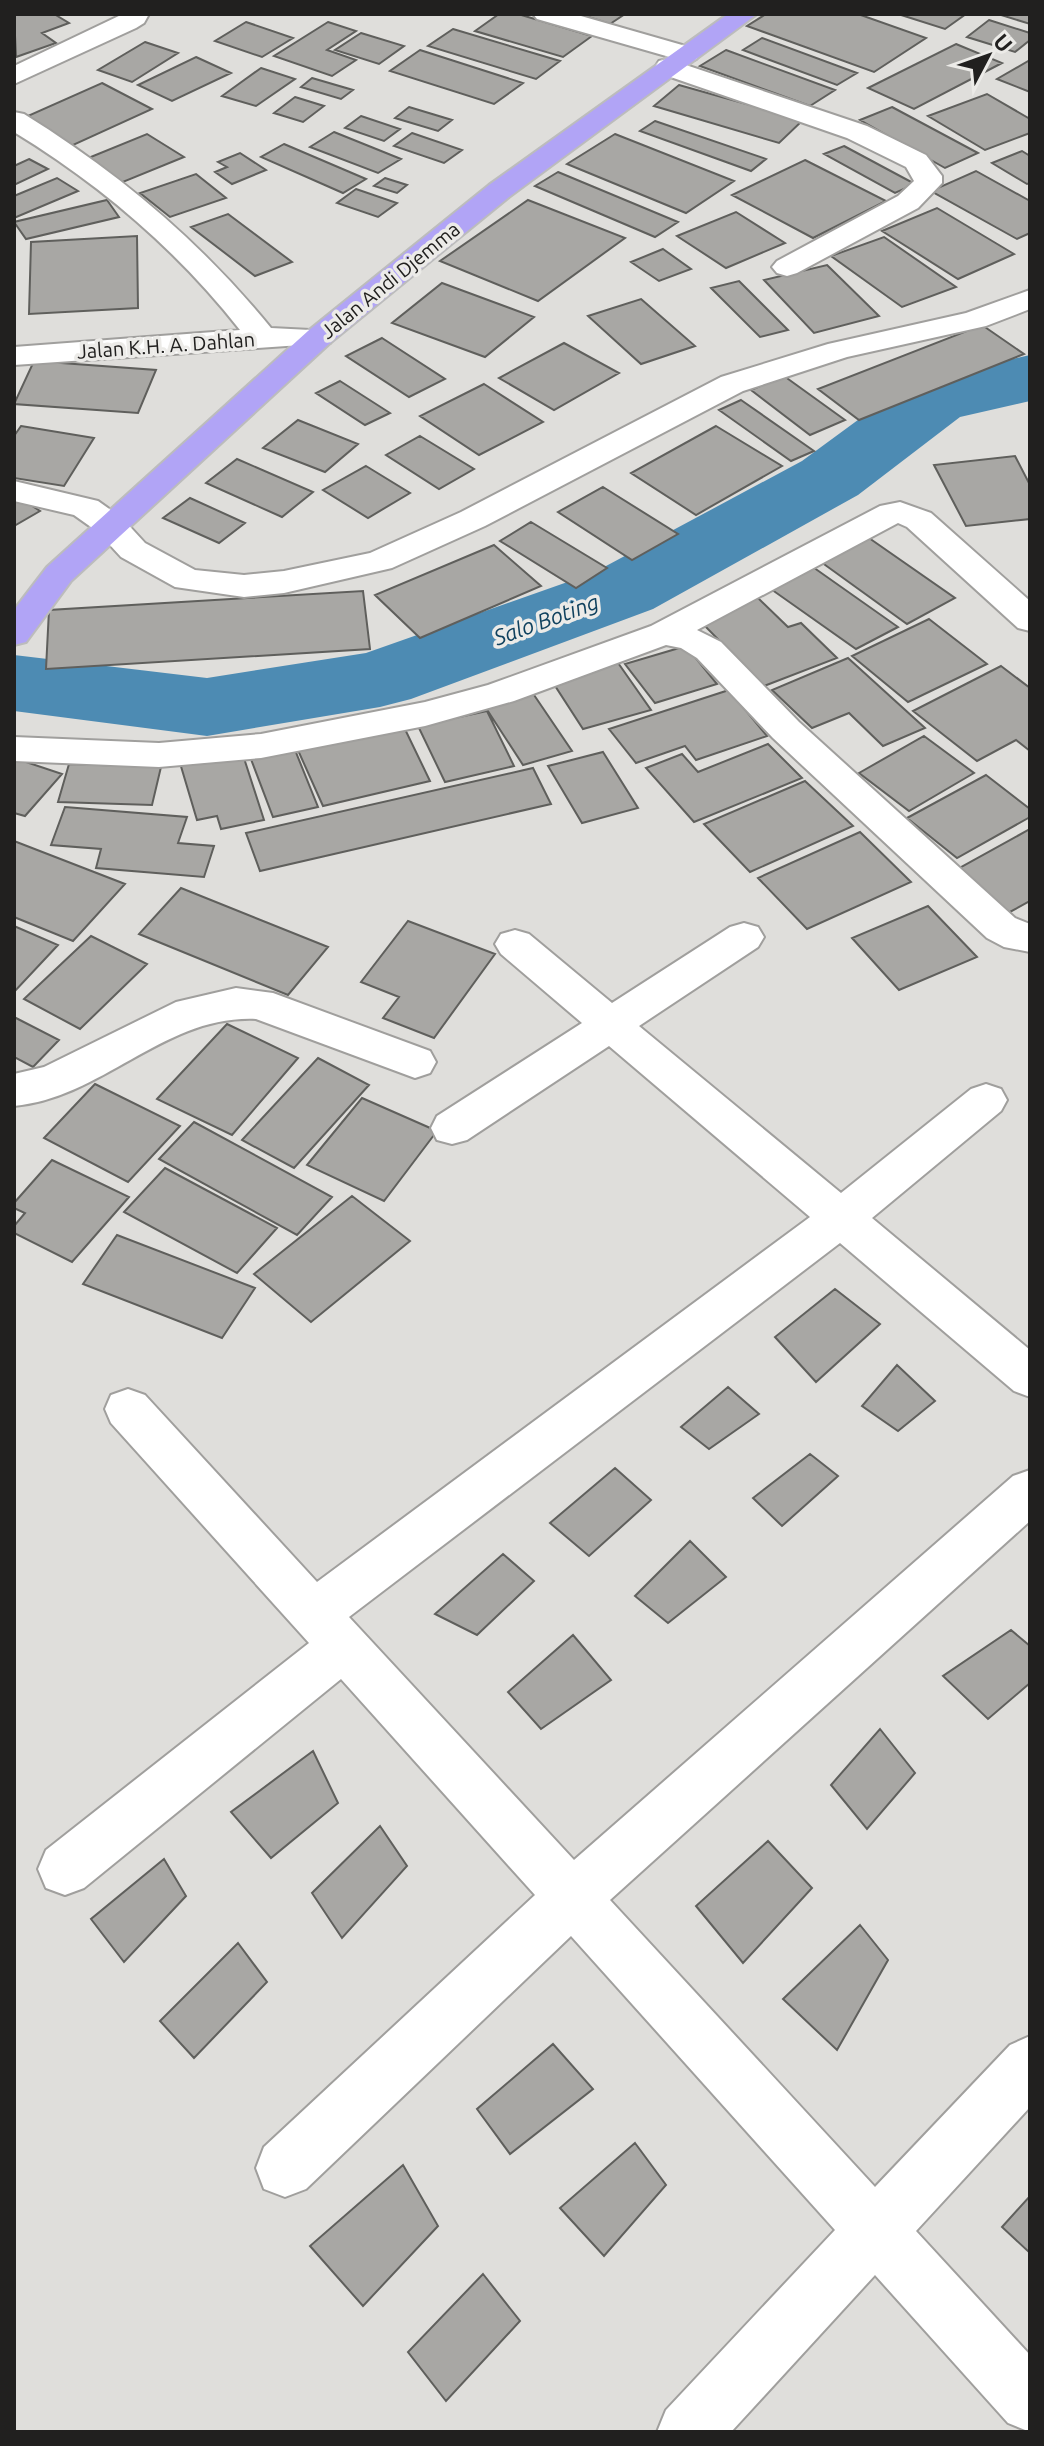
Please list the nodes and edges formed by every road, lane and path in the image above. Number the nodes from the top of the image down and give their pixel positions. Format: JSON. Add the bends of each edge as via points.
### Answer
{"nodes":[{"id":1,"x":136,"y":14,"type":"edge"},
{"id":2,"x":546,"y":14,"type":"edge"},
{"id":3,"x":744,"y":14,"type":"edge"},
{"id":4,"x":678,"y":60,"type":"junction"},
{"id":5,"x":14,"y":76,"type":"edge"},
{"id":6,"x":14,"y":120,"type":"edge"},
{"id":7,"x":787,"y":267,"type":"dead end"},
{"id":8,"x":1030,"y":299,"type":"edge"},
{"id":9,"x":262,"y":337,"type":"junction"},
{"id":10,"x":319,"y":337,"type":"junction"},
{"id":11,"x":14,"y":356,"type":"edge"},
{"id":12,"x":14,"y":491,"type":"edge"},
{"id":13,"x":110,"y":525,"type":"junction"},
{"id":14,"x":18,"y":618,"type":"edge"},
{"id":15,"x":1030,"y":620,"type":"edge"},
{"id":16,"x":663,"y":634,"type":"junction"},
{"id":17,"x":14,"y":749,"type":"edge"},
{"id":18,"x":744,"y":937,"type":"dead end"},
{"id":19,"x":1030,"y":938,"type":"edge"},
{"id":20,"x":515,"y":944,"type":"dead end"},
{"id":21,"x":611,"y":1024,"type":"junction"},
{"id":22,"x":415,"y":1062,"type":"dead end"},
{"id":23,"x":14,"y":1090,"type":"edge"},
{"id":24,"x":986,"y":1100,"type":"dead end"},
{"id":25,"x":452,"y":1128,"type":"dead end"},
{"id":26,"x":840,"y":1219,"type":"junction"},
{"id":27,"x":1030,"y":1377,"type":"edge"},
{"id":28,"x":128,"y":1409,"type":"dead end"},
{"id":29,"x":1030,"y":1491,"type":"edge"},
{"id":30,"x":329,"y":1631,"type":"junction"},
{"id":31,"x":65,"y":1869,"type":"dead end"},
{"id":32,"x":572,"y":1898,"type":"junction"},
{"id":33,"x":1030,"y":2065,"type":"edge"},
{"id":34,"x":285,"y":2168,"type":"dead end"},
{"id":35,"x":877,"y":2233,"type":"junction"},
{"id":36,"x":1030,"y":2401,"type":"edge"},
{"id":37,"x":688,"y":2432,"type":"edge"}],
"edges":[{"from":1,"to":5,"type":"street"},
{"from":2,"to":4,"type":"street"},
{"from":3,"to":4,"type":"highway","name":"Jalan Andi Djemma"},
{"from":4,"to":7,"type":"street","via":[[857,132],[916,161],[928,176],[928,183],[908,202]]},
{"from":4,"to":10,"type":"highway","name":"Jalan Andi Djemma","via":[[499,191]]},
{"from":6,"to":9,"type":"street","via":[[132,198]]},
{"from":8,"to":13,"type":"street","via":[[975,320],[839,350],[732,384],[473,519],[354,568],[284,582],[187,580],[133,550]]},
{"from":9,"to":10,"type":"street","name":"Jalan K.H. A. Dahlan"},
{"from":9,"to":11,"type":"street","name":"Jalan K.H. A. Dahlan"},
{"from":10,"to":13,"type":"highway","name":"Jalan Andi Djemma"},
{"from":12,"to":13,"type":"street","via":[[86,508]]},
{"from":13,"to":14,"type":"highway","name":"Jalan Andi Djemma"},
{"from":15,"to":16,"type":"street","via":[[919,520],[900,512]]},
{"from":16,"to":17,"type":"street","via":[[501,693],[425,714],[261,746],[159,755]]},
{"from":16,"to":19,"type":"street","via":[[697,641],[709,650],[786,730],[1001,928]]},
{"from":18,"to":21,"type":"street"},
{"from":20,"to":21,"type":"street"},
{"from":21,"to":25,"type":"street"},
{"from":21,"to":26,"type":"street"},
{"from":22,"to":23,"type":"street","via":[[259,1004],[238,1001],[205,1006],[56,1080]]},
{"from":24,"to":26,"type":"street"},
{"from":26,"to":27,"type":"street"},
{"from":26,"to":30,"type":"street"},
{"from":28,"to":30,"type":"street"},
{"from":29,"to":32,"type":"street"},
{"from":30,"to":31,"type":"street"},
{"from":30,"to":32,"type":"street"},
{"from":32,"to":34,"type":"street"},
{"from":32,"to":35,"type":"street"},
{"from":33,"to":35,"type":"street"},
{"from":35,"to":36,"type":"street"},
{"from":35,"to":37,"type":"street"}]}
